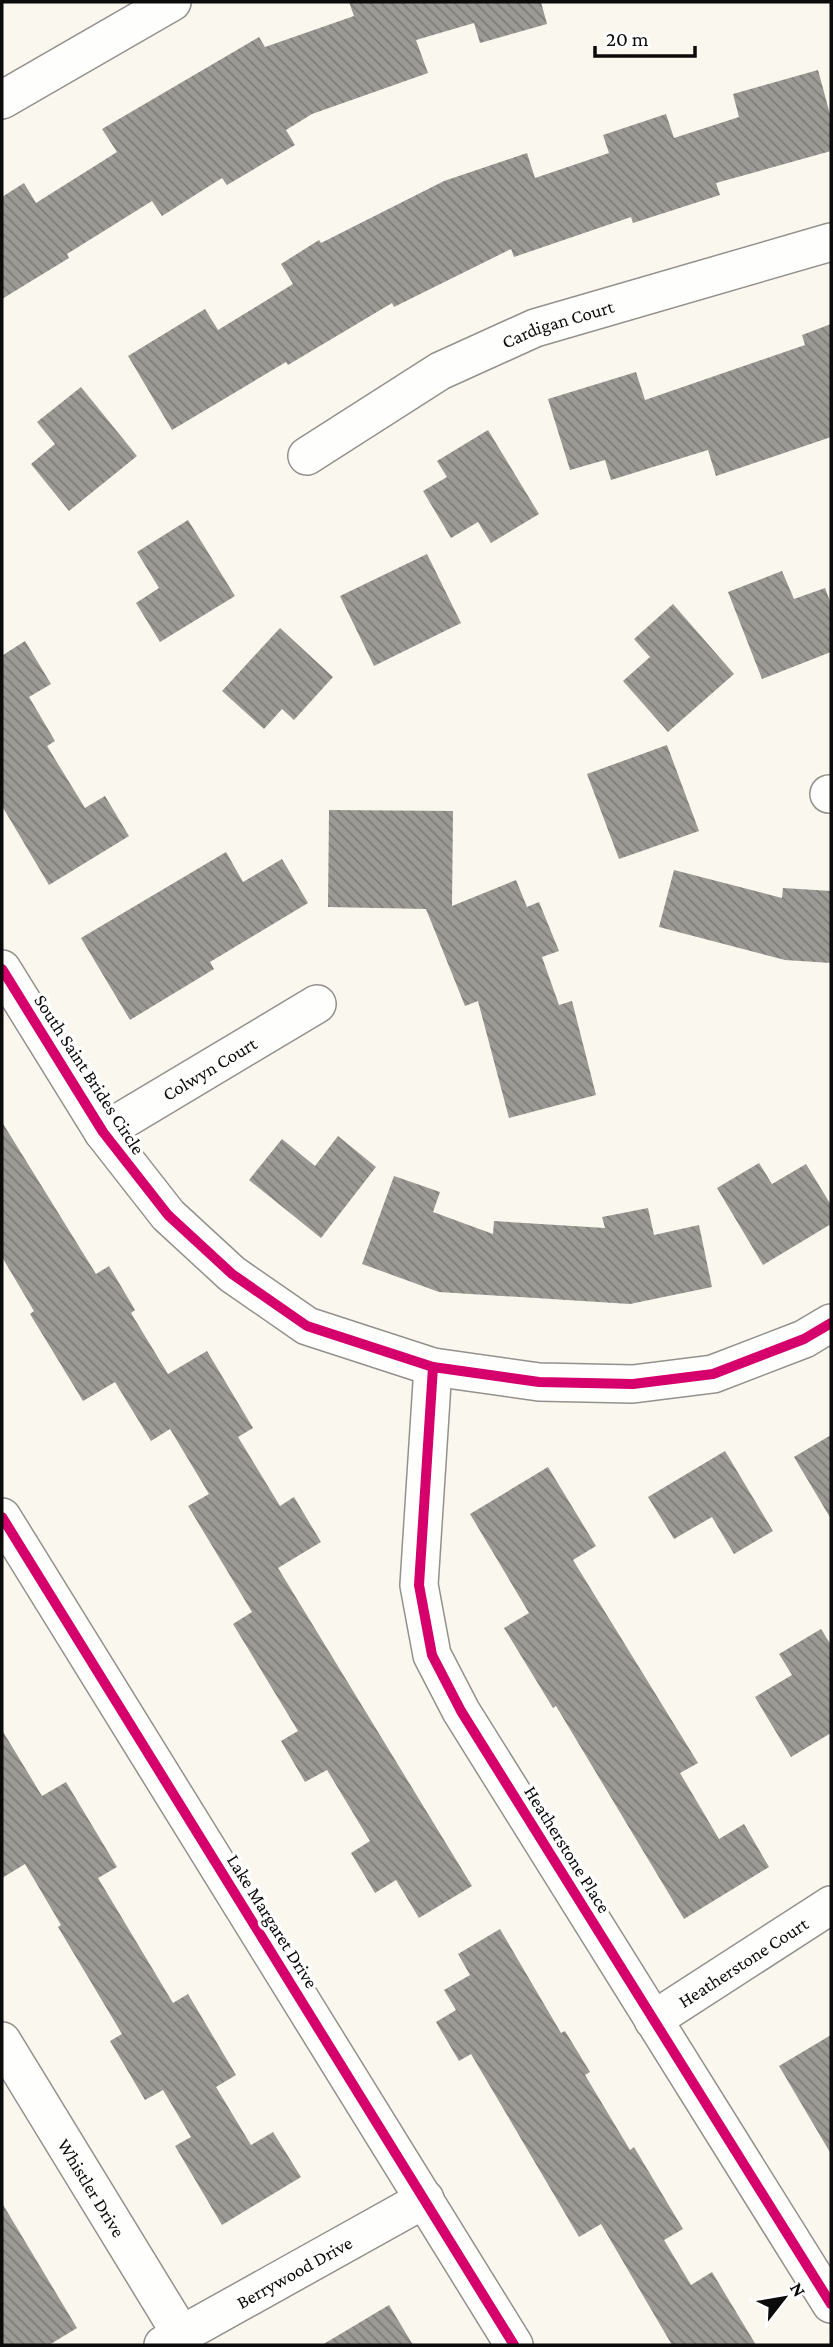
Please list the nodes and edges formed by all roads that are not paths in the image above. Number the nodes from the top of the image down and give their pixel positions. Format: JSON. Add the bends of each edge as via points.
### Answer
{"nodes":[{"id":1,"x":172,"y":2,"type":"edge"},
{"id":2,"x":2,"y":100,"type":"edge"},
{"id":3,"x":831,"y":242,"type":"edge"},
{"id":4,"x":307,"y":456,"type":"dead end"},
{"id":5,"x":2,"y":969,"type":"edge"},
{"id":6,"x":317,"y":1004,"type":"dead end"},
{"id":7,"x":103,"y":1132,"type":"junction"},
{"id":8,"x":831,"y":1323,"type":"edge"},
{"id":9,"x":433,"y":1367,"type":"junction"},
{"id":10,"x":2,"y":1517,"type":"edge"},
{"id":11,"x":831,"y":1905,"type":"edge"},
{"id":12,"x":653,"y":2020,"type":"junction"},
{"id":13,"x":2,"y":2041,"type":"edge"},
{"id":14,"x":425,"y":2199,"type":"junction"},
{"id":15,"x":831,"y":2304,"type":"edge"},
{"id":16,"x":172,"y":2339,"type":"edge"},
{"id":17,"x":514,"y":2345,"type":"edge"}],
"edges":[{"from":1,"to":2,"type":"street"},
{"from":3,"to":4,"type":"street","name":"Cardigan Court","via":[[535,328],[440,371]]},
{"from":5,"to":7,"type":"street","name":"South Saint Brides Circle"},
{"from":6,"to":7,"type":"street","name":"Colwyn Court"},
{"from":7,"to":9,"type":"street","name":"South Saint Brides Circle","via":[[168,1215],[232,1274],[307,1326]]},
{"from":8,"to":9,"type":"street","name":"South Saint Brides Circle","via":[[804,1339],[713,1374],[633,1384],[539,1382]]},
{"from":9,"to":12,"type":"street","name":"Heatherstone Place","via":[[419,1585],[432,1655],[461,1711]]},
{"from":10,"to":14,"type":"street","name":"Lake Margaret Drive"},
{"from":11,"to":12,"type":"street","name":"Heatherstone Court"},
{"from":12,"to":15,"type":"street","name":"Heatherstone Place"},
{"from":13,"to":16,"type":"street","name":"Whistler Drive"},
{"from":14,"to":16,"type":"street","name":"Berrywood Drive"},
{"from":14,"to":17,"type":"street","name":"Lake Margaret Drive"}]}
